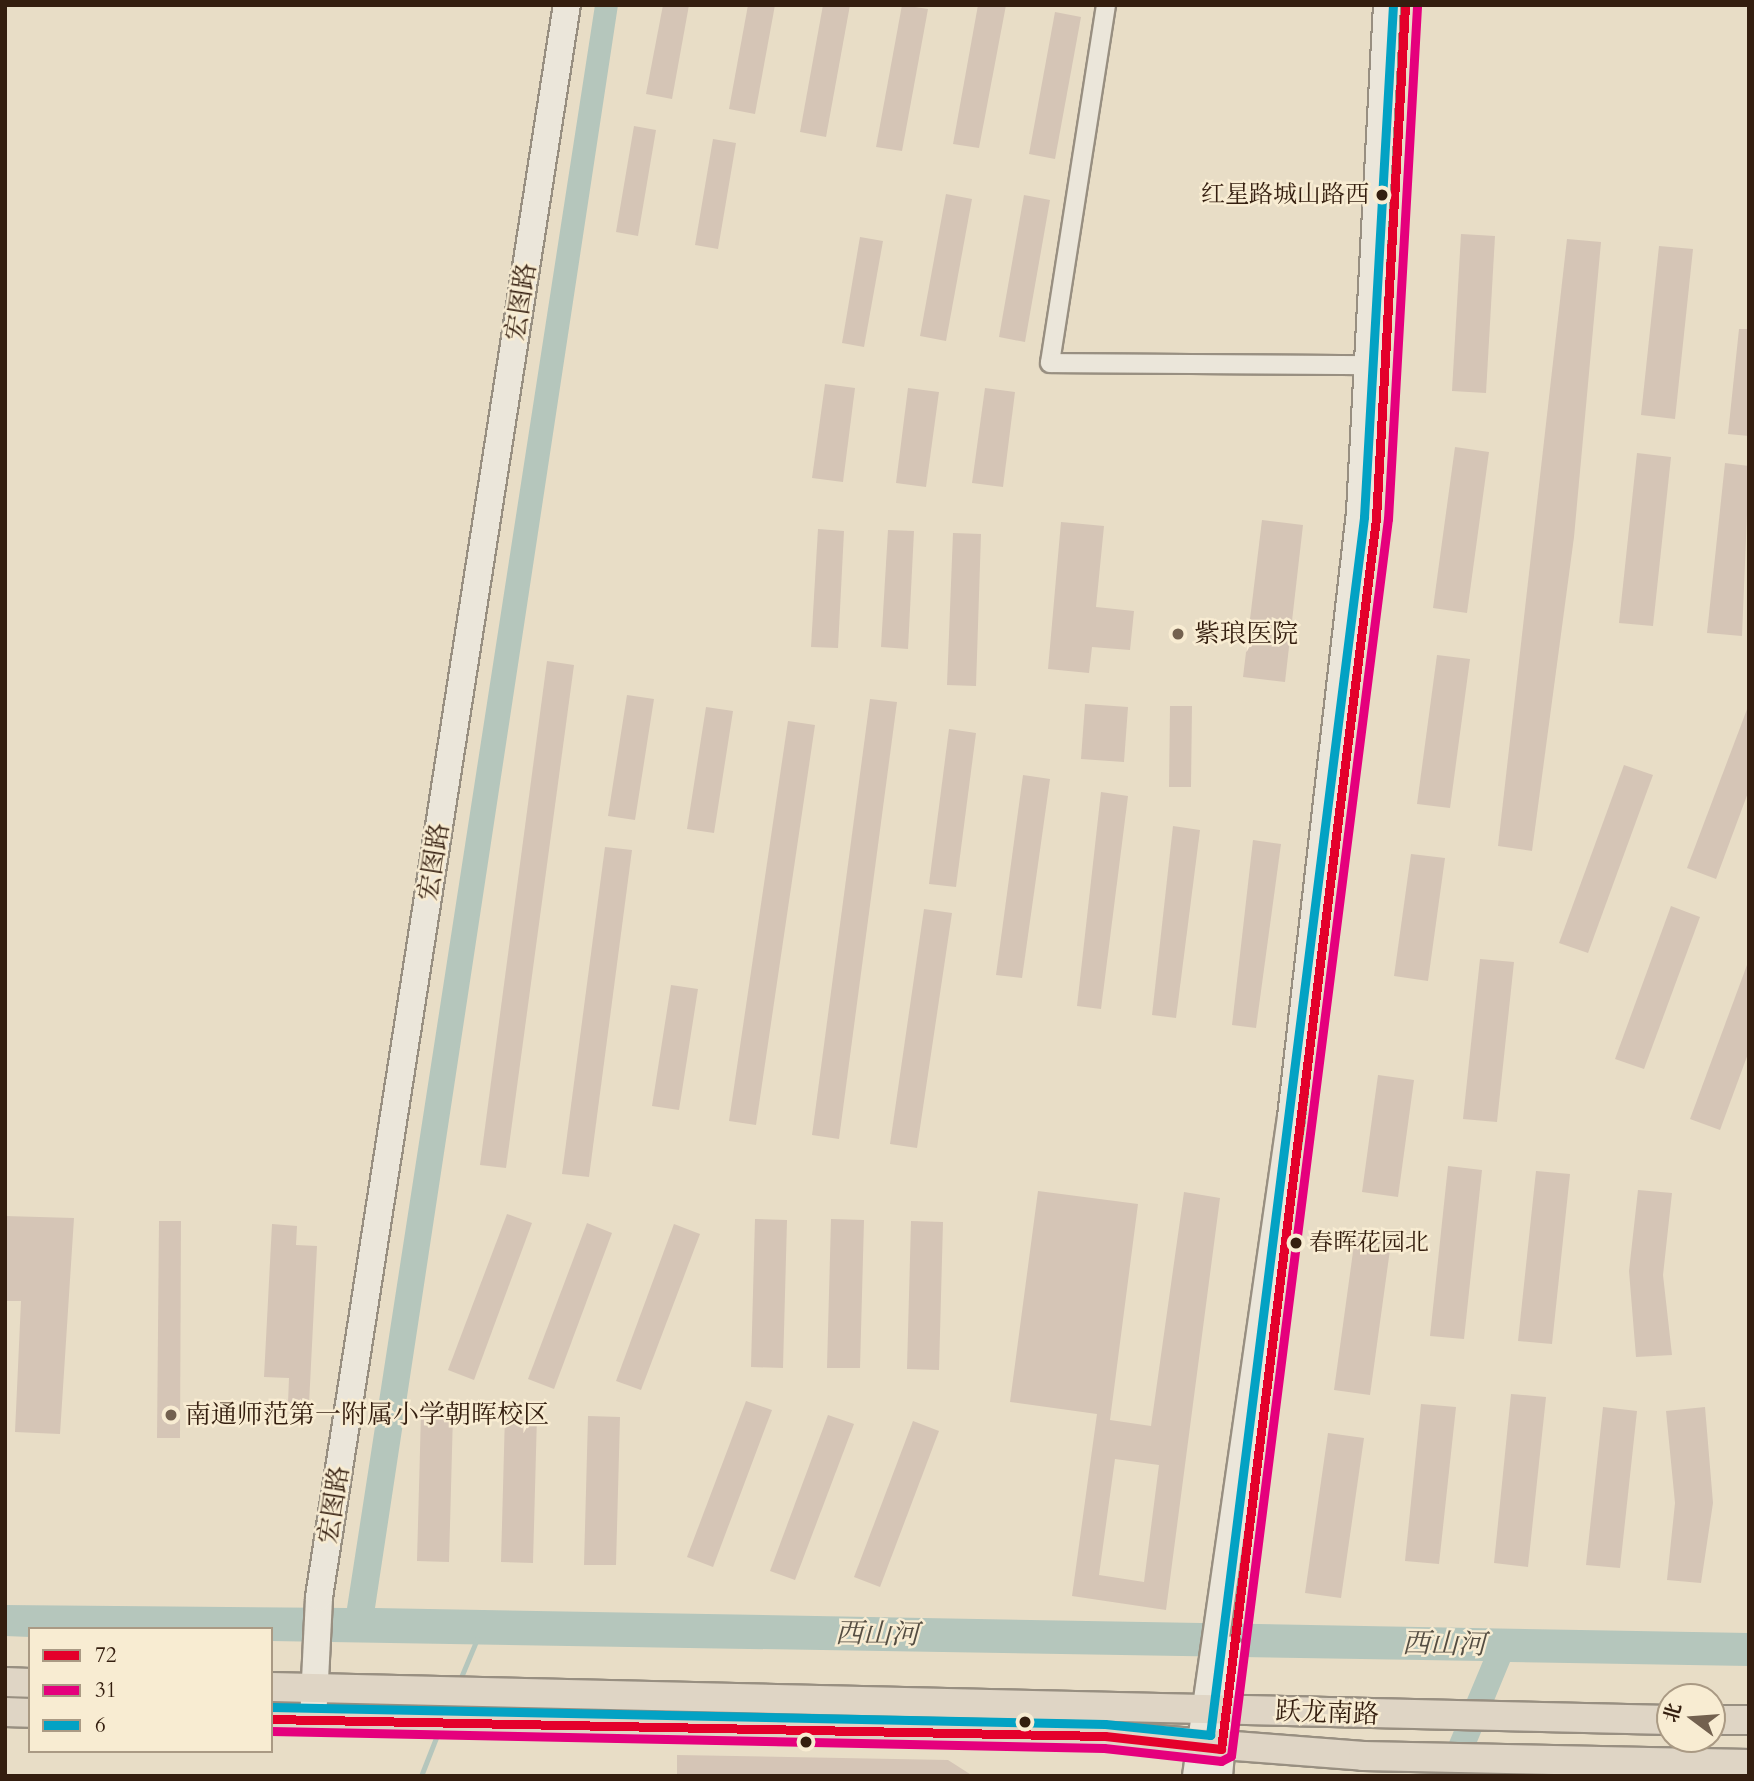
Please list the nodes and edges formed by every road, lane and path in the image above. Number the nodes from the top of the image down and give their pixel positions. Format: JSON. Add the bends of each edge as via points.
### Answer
{"nodes":[{"id":1,"x":567,"y":5,"type":"edge"},
{"id":2,"x":1106,"y":5,"type":"edge"},
{"id":3,"x":1387,"y":5,"type":"edge"},
{"id":4,"x":1405,"y":5,"type":"edge"},
{"id":5,"x":1369,"y":365,"type":"junction"},
{"id":6,"x":1227,"y":1617,"type":"junction"},
{"id":7,"x":5,"y":1682,"type":"edge"},
{"id":8,"x":28,"y":1683,"type":"edge"},
{"id":9,"x":273,"y":1687,"type":"edge"},
{"id":10,"x":314,"y":1688,"type":"junction"},
{"id":11,"x":1213,"y":1708,"type":"junction"},
{"id":12,"x":5,"y":1712,"type":"edge"},
{"id":13,"x":28,"y":1713,"type":"edge"},
{"id":14,"x":273,"y":1719,"type":"edge"},
{"id":15,"x":1656,"y":1720,"type":"edge"},
{"id":16,"x":1726,"y":1720,"type":"edge"},
{"id":17,"x":1749,"y":1720,"type":"edge"},
{"id":18,"x":313,"y":1721,"type":"junction"},
{"id":19,"x":1213,"y":1757,"type":"edge"},
{"id":20,"x":1749,"y":1763,"type":"edge"},
{"id":21,"x":1196,"y":1776,"type":"edge"}],
"edges":[{"from":1,"to":10,"type":"main road","name":"宏图路","via":[[319,1597]]},
{"from":2,"to":5,"type":"street","via":[[1050,363]]},
{"from":3,"to":5,"type":"main road"},
{"from":4,"to":6,"type":"main road","via":[[1376,517],[1288,1245]]},
{"from":5,"to":6,"type":"main road","via":[[1360,512]]},
{"from":6,"to":11,"type":"main road"},
{"from":7,"to":8,"type":"main road"},
{"from":9,"to":10,"type":"main road","name":"跃龙南路"},
{"from":10,"to":11,"type":"main road","name":"跃龙南路"},
{"from":10,"to":18,"type":"main road","name":"宏图路"},
{"from":11,"to":15,"type":"main road","name":"跃龙南路"},
{"from":11,"to":19,"type":"main road"},
{"from":12,"to":13,"type":"main road"},
{"from":14,"to":18,"type":"main road","name":"跃龙南路"},
{"from":16,"to":17,"type":"main road"},
{"from":18,"to":19,"type":"main road","name":"跃龙南路","via":[[1105,1736]]},
{"from":19,"to":20,"type":"main road","name":"跃龙南路"},
{"from":19,"to":21,"type":"main road"}]}
